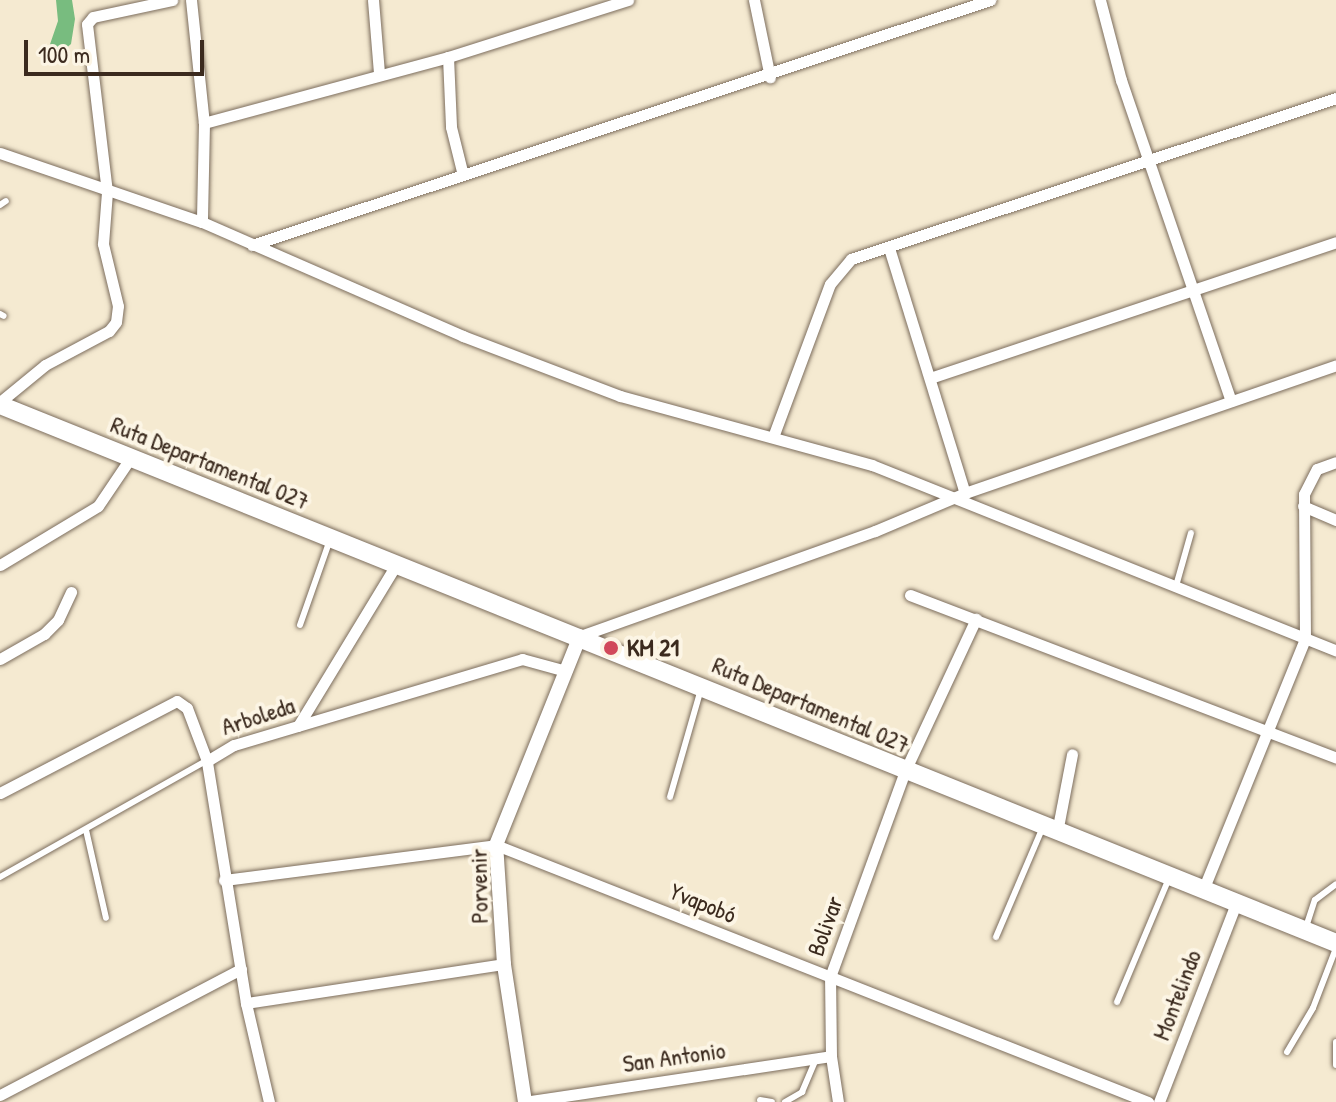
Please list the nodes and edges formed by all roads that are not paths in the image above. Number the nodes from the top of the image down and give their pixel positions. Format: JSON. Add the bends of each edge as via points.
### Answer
{"nodes":[{"id":1,"x":172,"y":0,"type":"edge"},
{"id":2,"x":191,"y":0,"type":"edge"},
{"id":3,"x":373,"y":0,"type":"edge"},
{"id":4,"x":628,"y":0,"type":"edge"},
{"id":5,"x":754,"y":0,"type":"edge"},
{"id":6,"x":1100,"y":0,"type":"edge"},
{"id":7,"x":982,"y":1,"type":"edge"},
{"id":8,"x":448,"y":57,"type":"junction"},
{"id":9,"x":379,"y":73,"type":"junction"},
{"id":10,"x":770,"y":77,"type":"junction"},
{"id":11,"x":1336,"y":98,"type":"edge"},
{"id":12,"x":204,"y":123,"type":"junction"},
{"id":13,"x":0,"y":153,"type":"edge"},
{"id":14,"x":1148,"y":161,"type":"junction"},
{"id":15,"x":463,"y":175,"type":"junction"},
{"id":16,"x":107,"y":192,"type":"junction"},
{"id":17,"x":202,"y":222,"type":"junction"},
{"id":18,"x":1336,"y":242,"type":"edge"},
{"id":19,"x":252,"y":245,"type":"junction"},
{"id":20,"x":889,"y":248,"type":"junction"},
{"id":21,"x":1194,"y":290,"type":"junction"},
{"id":22,"x":1336,"y":365,"type":"edge"},
{"id":23,"x":930,"y":378,"type":"junction"},
{"id":24,"x":1231,"y":401,"type":"junction"},
{"id":25,"x":0,"y":404,"type":"edge"},
{"id":26,"x":773,"y":437,"type":"junction"},
{"id":27,"x":131,"y":457,"type":"junction"},
{"id":28,"x":1336,"y":462,"type":"edge"},
{"id":29,"x":965,"y":493,"type":"junction"},
{"id":30,"x":953,"y":499,"type":"junction"},
{"id":31,"x":1303,"y":506,"type":"junction"},
{"id":32,"x":1336,"y":520,"type":"edge"},
{"id":33,"x":1191,"y":533,"type":"dead end"},
{"id":34,"x":332,"y":537,"type":"junction"},
{"id":35,"x":397,"y":563,"type":"junction"},
{"id":36,"x":0,"y":565,"type":"edge"},
{"id":37,"x":1176,"y":586,"type":"junction"},
{"id":38,"x":71,"y":592,"type":"dead end"},
{"id":39,"x":910,"y":595,"type":"dead end"},
{"id":40,"x":976,"y":619,"type":"junction"},
{"id":41,"x":300,"y":625,"type":"dead end"},
{"id":42,"x":580,"y":636,"type":"junction"},
{"id":43,"x":1305,"y":639,"type":"junction"},
{"id":44,"x":1336,"y":651,"type":"edge"},
{"id":45,"x":0,"y":659,"type":"edge"},
{"id":46,"x":566,"y":671,"type":"junction"},
{"id":47,"x":702,"y":685,"type":"junction"},
{"id":48,"x":298,"y":726,"type":"junction"},
{"id":49,"x":1263,"y":732,"type":"junction"},
{"id":50,"x":1072,"y":754,"type":"dead end"},
{"id":51,"x":1336,"y":758,"type":"edge"},
{"id":52,"x":207,"y":761,"type":"junction"},
{"id":53,"x":905,"y":771,"type":"junction"},
{"id":54,"x":0,"y":793,"type":"edge"},
{"id":55,"x":670,"y":797,"type":"dead end"},
{"id":56,"x":1051,"y":825,"type":"junction"},
{"id":57,"x":86,"y":830,"type":"junction"},
{"id":58,"x":496,"y":845,"type":"junction"},
{"id":59,"x":1171,"y":875,"type":"junction"},
{"id":60,"x":0,"y":877,"type":"edge"},
{"id":61,"x":224,"y":880,"type":"junction"},
{"id":62,"x":1336,"y":884,"type":"edge"},
{"id":63,"x":1203,"y":890,"type":"junction"},
{"id":64,"x":1236,"y":903,"type":"junction"},
{"id":65,"x":106,"y":918,"type":"dead end"},
{"id":66,"x":1305,"y":930,"type":"junction"},
{"id":67,"x":996,"y":937,"type":"dead end"},
{"id":68,"x":1336,"y":945,"type":"edge"},
{"id":69,"x":504,"y":964,"type":"junction"},
{"id":70,"x":241,"y":969,"type":"junction"},
{"id":71,"x":830,"y":977,"type":"junction"},
{"id":72,"x":1117,"y":1002,"type":"dead end"},
{"id":73,"x":246,"y":1003,"type":"junction"},
{"id":74,"x":1336,"y":1042,"type":"edge"},
{"id":75,"x":1287,"y":1052,"type":"dead end"},
{"id":76,"x":1335,"y":1055,"type":"edge"},
{"id":77,"x":831,"y":1056,"type":"junction"},
{"id":78,"x":816,"y":1059,"type":"junction"},
{"id":79,"x":1336,"y":1065,"type":"edge"},
{"id":80,"x":0,"y":1095,"type":"edge"},
{"id":81,"x":760,"y":1100,"type":"dead end"},
{"id":82,"x":269,"y":1102,"type":"edge"},
{"id":83,"x":525,"y":1102,"type":"edge"},
{"id":84,"x":772,"y":1102,"type":"edge"},
{"id":85,"x":785,"y":1102,"type":"edge"},
{"id":86,"x":838,"y":1102,"type":"edge"},
{"id":87,"x":1148,"y":1102,"type":"edge"},
{"id":88,"x":1159,"y":1102,"type":"edge"}],
"edges":[{"from":1,"to":16,"type":"street","via":[[93,17],[87,24]]},
{"from":2,"to":12,"type":"street"},
{"from":3,"to":9,"type":"street"},
{"from":4,"to":8,"type":"street"},
{"from":5,"to":10,"type":"street"},
{"from":6,"to":14,"type":"street"},
{"from":7,"to":10,"type":"street"},
{"from":8,"to":9,"type":"street"},
{"from":8,"to":15,"type":"street","via":[[451,127]]},
{"from":9,"to":12,"type":"street"},
{"from":10,"to":15,"type":"street"},
{"from":11,"to":14,"type":"street"},
{"from":12,"to":17,"type":"street"},
{"from":13,"to":16,"type":"street"},
{"from":14,"to":20,"type":"street"},
{"from":14,"to":21,"type":"street"},
{"from":15,"to":19,"type":"street"},
{"from":16,"to":17,"type":"street"},
{"from":16,"to":25,"type":"street","via":[[103,244],[118,306],[116,322],[109,331],[45,365]]},
{"from":17,"to":19,"type":"street"},
{"from":18,"to":21,"type":"street"},
{"from":19,"to":26,"type":"street","via":[[463,336],[620,396]]},
{"from":20,"to":23,"type":"street"},
{"from":20,"to":26,"type":"street","via":[[851,259],[838,269]]},
{"from":21,"to":23,"type":"street"},
{"from":21,"to":24,"type":"street"},
{"from":22,"to":24,"type":"street"},
{"from":23,"to":29,"type":"street"},
{"from":24,"to":29,"type":"street"},
{"from":25,"to":27,"type":"main road","name":"Ruta Departamental 027"},
{"from":26,"to":30,"type":"street","via":[[872,465]]},
{"from":27,"to":34,"type":"main road","name":"Ruta Departamental 027"},
{"from":27,"to":36,"type":"street","via":[[98,506]]},
{"from":28,"to":31,"type":"street","via":[[1317,469],[1307,482]]},
{"from":29,"to":30,"type":"street"},
{"from":30,"to":37,"type":"street"},
{"from":30,"to":42,"type":"street"},
{"from":31,"to":32,"type":"street"},
{"from":31,"to":43,"type":"street"},
{"from":33,"to":37,"type":"lane"},
{"from":34,"to":35,"type":"main road","name":"Ruta Departamental 027"},
{"from":34,"to":41,"type":"lane"},
{"from":35,"to":42,"type":"main road","name":"Ruta Departamental 027"},
{"from":35,"to":48,"type":"street"},
{"from":37,"to":43,"type":"street"},
{"from":38,"to":45,"type":"street","via":[[44,634]]},
{"from":39,"to":40,"type":"street"},
{"from":40,"to":49,"type":"street"},
{"from":40,"to":53,"type":"street","name":"Bolivar"},
{"from":42,"to":46,"type":"street","name":"Porvenir"},
{"from":42,"to":47,"type":"main road","name":"Ruta Departamental 027"},
{"from":43,"to":44,"type":"street"},
{"from":43,"to":49,"type":"street"},
{"from":46,"to":48,"type":"street","name":"Arboleda","via":[[522,659]]},
{"from":46,"to":58,"type":"street","name":"Porvenir"},
{"from":47,"to":53,"type":"main road","name":"Ruta Departamental 027"},
{"from":47,"to":55,"type":"lane"},
{"from":48,"to":52,"type":"street","name":"Arboleda","via":[[234,745]]},
{"from":49,"to":51,"type":"street"},
{"from":49,"to":63,"type":"street"},
{"from":50,"to":56,"type":"street"},
{"from":52,"to":54,"type":"street","via":[[187,708],[177,701]]},
{"from":52,"to":57,"type":"lane"},
{"from":52,"to":61,"type":"street","name":"Arboleda"},
{"from":53,"to":56,"type":"main road","name":"Ruta Departamental 027"},
{"from":53,"to":71,"type":"street","name":"Bolivar"},
{"from":56,"to":59,"type":"main road","name":"Ruta Departamental 027"},
{"from":56,"to":67,"type":"lane"},
{"from":57,"to":60,"type":"lane"},
{"from":57,"to":65,"type":"lane"},
{"from":58,"to":61,"type":"street","name":"Yvapobó"},
{"from":58,"to":69,"type":"street","name":"Porvenir"},
{"from":58,"to":71,"type":"street","name":"Yvapobó"},
{"from":59,"to":63,"type":"main road","name":"Ruta Departamental 027"},
{"from":59,"to":72,"type":"lane"},
{"from":61,"to":70,"type":"street","name":"Arboleda"},
{"from":62,"to":66,"type":"lane","via":[[1315,900]]},
{"from":63,"to":64,"type":"main road","name":"Ruta Departamental 027"},
{"from":64,"to":66,"type":"main road","name":"Ruta Departamental 027"},
{"from":64,"to":88,"type":"street","name":"Montelindo"},
{"from":66,"to":68,"type":"main road","name":"Ruta Departamental 027"},
{"from":68,"to":75,"type":"lane","via":[[1313,1008]]},
{"from":69,"to":73,"type":"street"},
{"from":69,"to":83,"type":"street","name":"Porvenir"},
{"from":70,"to":73,"type":"street","name":"Arboleda"},
{"from":70,"to":80,"type":"street"},
{"from":71,"to":77,"type":"street","name":"Bolivar"},
{"from":71,"to":87,"type":"street","name":"Yvapobó"},
{"from":73,"to":82,"type":"street","name":"Arboleda"},
{"from":74,"to":76,"type":"lane"},
{"from":76,"to":79,"type":"lane"},
{"from":77,"to":78,"type":"street","name":"San Antonio"},
{"from":77,"to":86,"type":"street","name":"Bolivar"},
{"from":78,"to":83,"type":"street","name":"San Antonio"},
{"from":78,"to":85,"type":"lane","via":[[802,1092]]},
{"from":81,"to":84,"type":"lane"}]}
